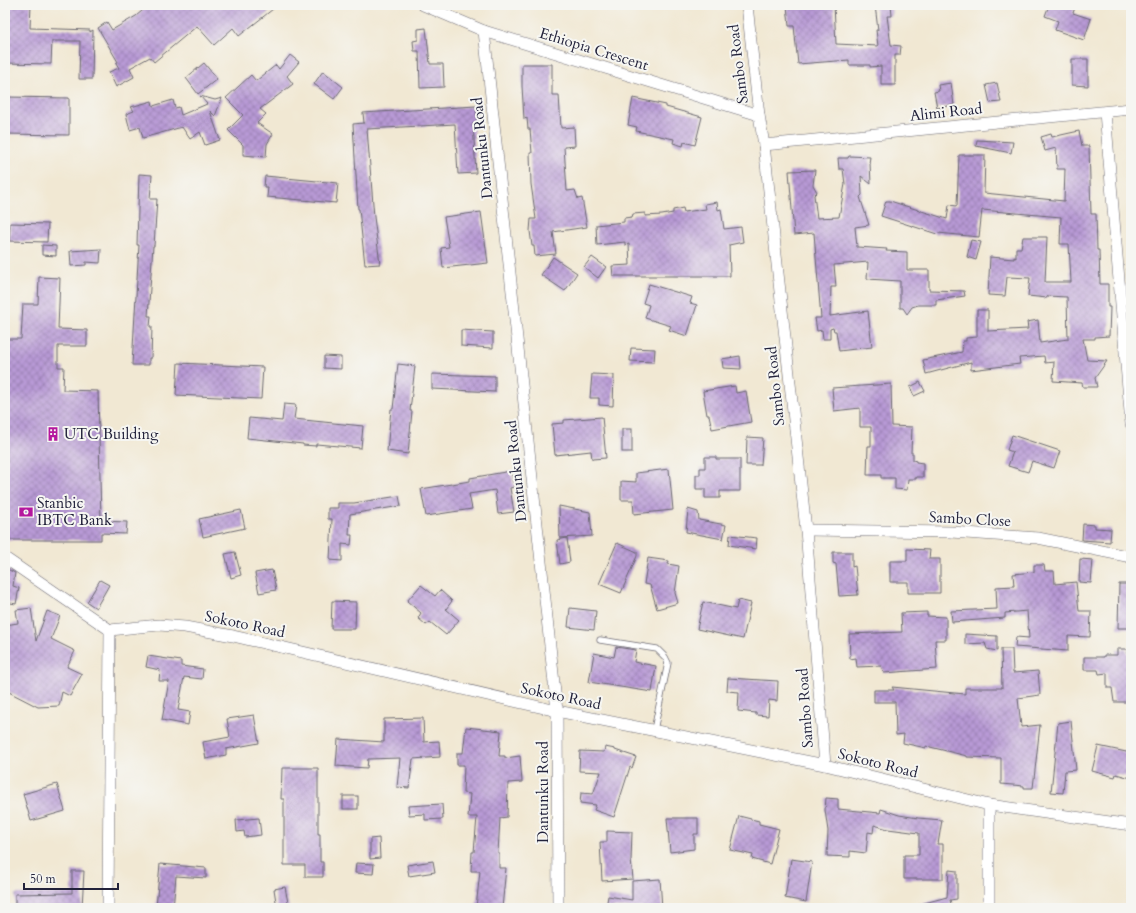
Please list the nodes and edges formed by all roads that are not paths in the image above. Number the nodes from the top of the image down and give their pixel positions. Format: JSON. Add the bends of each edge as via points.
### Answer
{"nodes":[{"id":1,"x":424,"y":5,"type":"edge"},
{"id":2,"x":746,"y":5,"type":"edge"},
{"id":3,"x":484,"y":31,"type":"junction"},
{"id":4,"x":1131,"y":109,"type":"edge"},
{"id":5,"x":1104,"y":112,"type":"junction"},
{"id":6,"x":759,"y":115,"type":"junction"},
{"id":7,"x":764,"y":145,"type":"junction"},
{"id":8,"x":1131,"y":424,"type":"edge"},
{"id":9,"x":806,"y":530,"type":"junction"},
{"id":10,"x":1131,"y":557,"type":"edge"},
{"id":11,"x":5,"y":558,"type":"edge"},
{"id":12,"x":110,"y":630,"type":"junction"},
{"id":13,"x":600,"y":640,"type":"dead end"},
{"id":14,"x":557,"y":711,"type":"junction"},
{"id":15,"x":654,"y":730,"type":"junction"},
{"id":16,"x":825,"y":765,"type":"junction"},
{"id":17,"x":989,"y":805,"type":"junction"},
{"id":18,"x":1131,"y":825,"type":"edge"},
{"id":19,"x":108,"y":908,"type":"edge"},
{"id":20,"x":558,"y":908,"type":"edge"},
{"id":21,"x":989,"y":908,"type":"edge"}],
"edges":[{"from":1,"to":3,"type":"street","name":"Ethiopia Crescent"},
{"from":2,"to":6,"type":"street","name":"Sambo Road"},
{"from":3,"to":6,"type":"street","name":"Ethiopia Crescent"},
{"from":3,"to":14,"type":"street","name":"Dantunku Road"},
{"from":4,"to":5,"type":"street","name":"Alimi Road"},
{"from":5,"to":7,"type":"street","name":"Alimi Road"},
{"from":5,"to":8,"type":"street"},
{"from":6,"to":7,"type":"street","name":"Sambo Road"},
{"from":7,"to":9,"type":"street","name":"Sambo Road"},
{"from":9,"to":10,"type":"street","name":"Sambo Close","via":[[951,532],[1038,538]]},
{"from":9,"to":16,"type":"street","name":"Sambo Road"},
{"from":11,"to":12,"type":"street"},
{"from":12,"to":14,"type":"street","name":"Sokoto Road","via":[[159,625],[192,628]]},
{"from":12,"to":19,"type":"street"},
{"from":13,"to":15,"type":"lane","via":[[657,649],[666,657],[668,663]]},
{"from":14,"to":15,"type":"street","name":"Sokoto Road"},
{"from":14,"to":20,"type":"street","name":"Dantunku Road"},
{"from":15,"to":16,"type":"street","name":"Sokoto Road"},
{"from":16,"to":17,"type":"street","name":"Sokoto Road"},
{"from":17,"to":18,"type":"street","name":"Sokoto Road"},
{"from":17,"to":21,"type":"street"}]}
